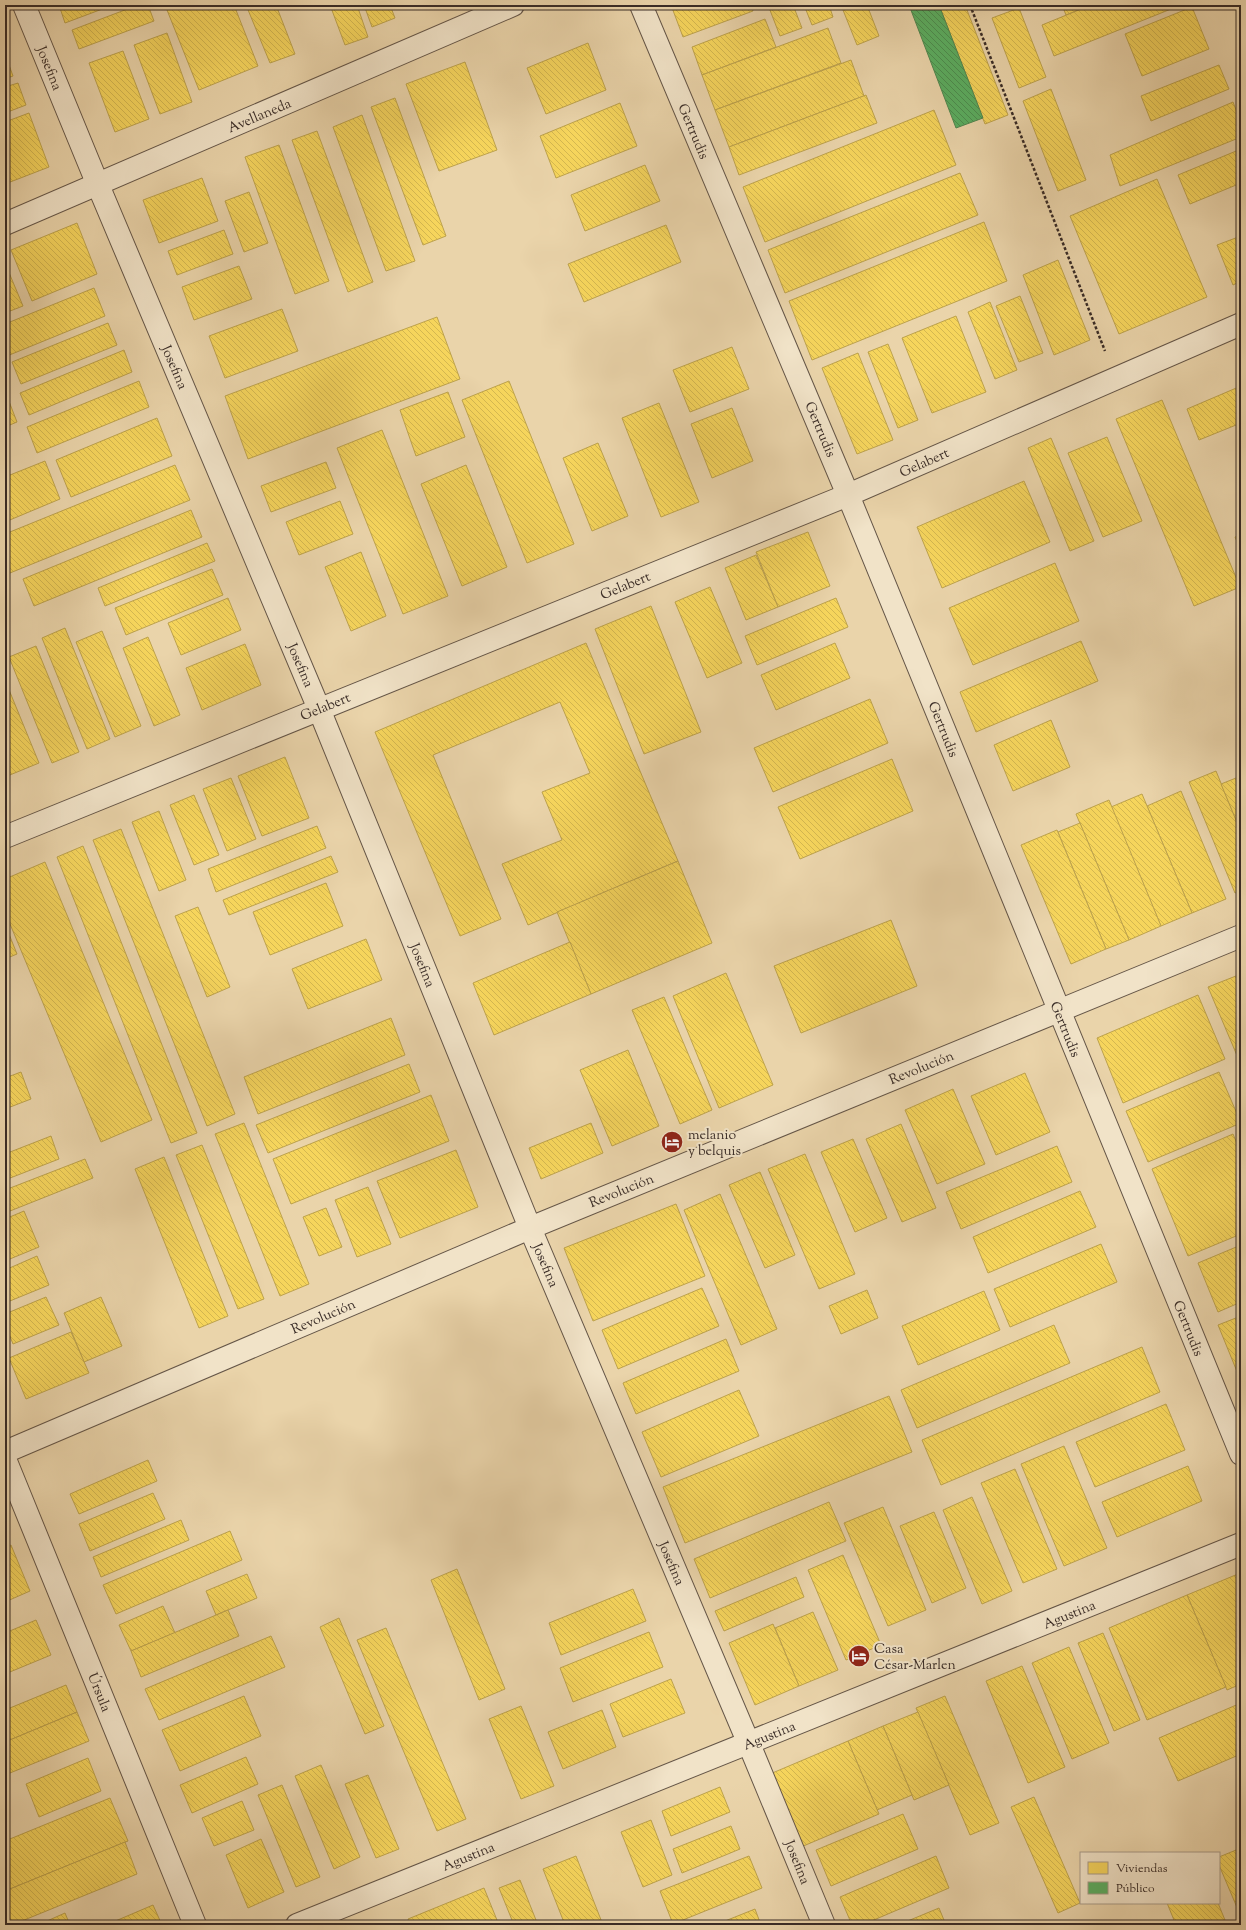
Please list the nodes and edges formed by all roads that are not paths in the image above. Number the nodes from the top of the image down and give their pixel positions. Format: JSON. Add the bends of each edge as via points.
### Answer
{"nodes":[{"id":1,"x":24,"y":5,"type":"edge"},
{"id":2,"x":513,"y":5,"type":"edge"},
{"id":3,"x":641,"y":5,"type":"edge"},
{"id":4,"x":98,"y":185,"type":"junction"},
{"id":5,"x":5,"y":224,"type":"edge"},
{"id":6,"x":1241,"y":324,"type":"edge"},
{"id":7,"x":848,"y":495,"type":"junction"},
{"id":8,"x":319,"y":708,"type":"junction"},
{"id":9,"x":5,"y":837,"type":"edge"},
{"id":10,"x":1241,"y":936,"type":"edge"},
{"id":11,"x":1058,"y":1011,"type":"junction"},
{"id":12,"x":530,"y":1228,"type":"junction"},
{"id":13,"x":5,"y":1452,"type":"edge"},
{"id":14,"x":1241,"y":1454,"type":"edge"},
{"id":15,"x":5,"y":1459,"type":"edge"},
{"id":16,"x":1241,"y":1544,"type":"edge"},
{"id":17,"x":749,"y":1744,"type":"junction"},
{"id":18,"x":195,"y":1925,"type":"edge"},
{"id":19,"x":296,"y":1925,"type":"edge"},
{"id":20,"x":824,"y":1925,"type":"edge"}],
"edges":[{"from":1,"to":4,"type":"street","name":"Josefina"},
{"from":2,"to":4,"type":"street","name":"Avellaneda"},
{"from":3,"to":7,"type":"street","name":"Gertrudis"},
{"from":4,"to":5,"type":"street","name":"Avellaneda"},
{"from":4,"to":8,"type":"street","name":"Josefina"},
{"from":6,"to":7,"type":"street","name":"Gelabert"},
{"from":7,"to":8,"type":"street","name":"Gelabert"},
{"from":7,"to":11,"type":"street","name":"Gertrudis"},
{"from":8,"to":9,"type":"street","name":"Gelabert"},
{"from":8,"to":12,"type":"street","name":"Josefina"},
{"from":10,"to":11,"type":"street","name":"Revolución"},
{"from":11,"to":12,"type":"street","name":"Revolución"},
{"from":11,"to":14,"type":"street","name":"Gertrudis"},
{"from":12,"to":13,"type":"street","name":"Revolución"},
{"from":12,"to":17,"type":"street","name":"Josefina"},
{"from":15,"to":18,"type":"street","name":"Úrsula"},
{"from":16,"to":17,"type":"street","name":"Agustina"},
{"from":17,"to":19,"type":"street","name":"Agustina"},
{"from":17,"to":20,"type":"street","name":"Josefina"}]}
